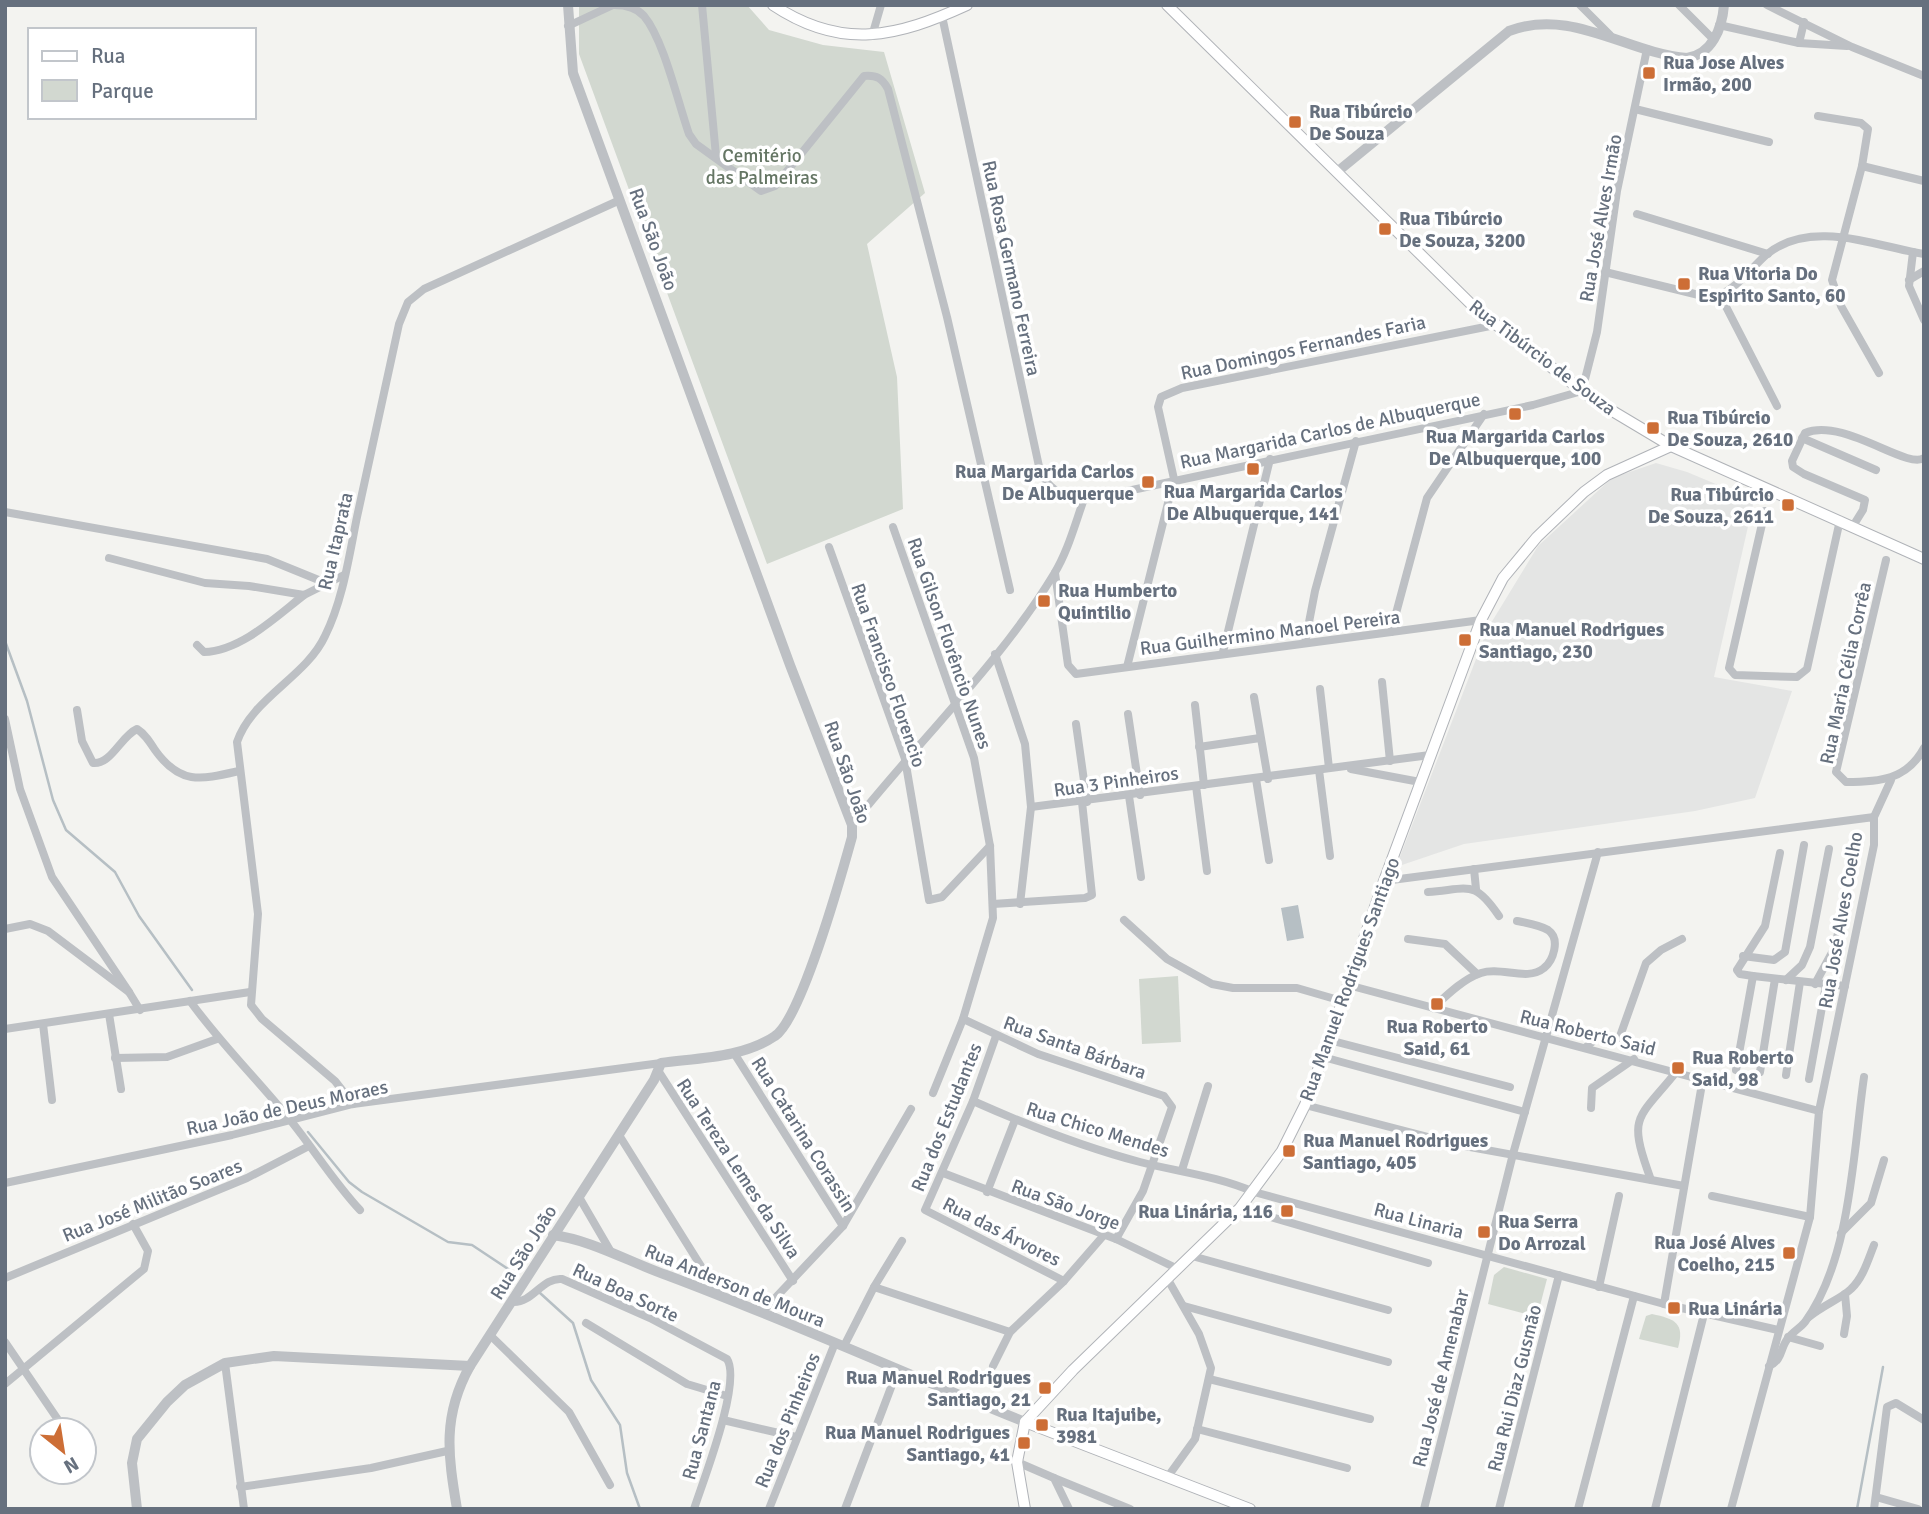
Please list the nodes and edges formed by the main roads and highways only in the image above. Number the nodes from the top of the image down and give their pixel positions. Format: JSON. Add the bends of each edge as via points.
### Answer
{"nodes":[{"id":1,"x":773,"y":5,"type":"edge"},
{"id":2,"x":967,"y":5,"type":"edge"},
{"id":3,"x":1167,"y":5,"type":"edge"},
{"id":4,"x":1671,"y":446,"type":"junction"},
{"id":5,"x":1924,"y":559,"type":"edge"},
{"id":6,"x":1026,"y":1422,"type":"junction"},
{"id":7,"x":1025,"y":1509,"type":"edge"},
{"id":8,"x":1250,"y":1509,"type":"edge"}],
"edges":[{"from":1,"to":2,"type":"main road","via":[[810,25],[872,36],[909,29]]},
{"from":3,"to":4,"type":"main road","name":"Rua Tibúrcio de Souza","via":[[1495,325],[1582,391]]},
{"from":4,"to":5,"type":"main road","name":"Rua Tibúrcio de Souza"},
{"from":4,"to":6,"type":"main road","name":"Rua Manuel Rodrigues Santiago","via":[[1606,475],[1584,492],[1503,578],[1481,620],[1323,1057],[1282,1151],[1240,1208]]},
{"from":6,"to":7,"type":"main road","via":[[1017,1462]]},
{"from":6,"to":8,"type":"main road"}]}
